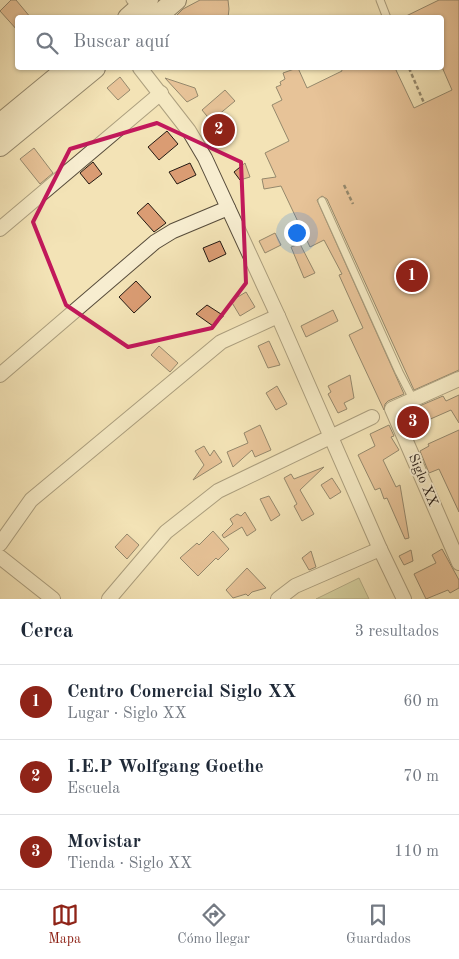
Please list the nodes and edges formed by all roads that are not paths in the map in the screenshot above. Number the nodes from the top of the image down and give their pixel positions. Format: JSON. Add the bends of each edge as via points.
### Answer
{"nodes":[{"id":1,"x":176,"y":0,"type":"edge"},
{"id":2,"x":380,"y":0,"type":"edge"},
{"id":3,"x":141,"y":10,"type":"edge"},
{"id":4,"x":386,"y":15,"type":"edge"},
{"id":5,"x":66,"y":70,"type":"edge"},
{"id":6,"x":93,"y":70,"type":"edge"},
{"id":7,"x":142,"y":70,"type":"edge"},
{"id":8,"x":161,"y":93,"type":"junction"},
{"id":9,"x":0,"y":124,"type":"edge"},
{"id":10,"x":0,"y":146,"type":"edge"},
{"id":11,"x":322,"y":201,"type":"dead end"},
{"id":12,"x":228,"y":208,"type":"junction"},
{"id":13,"x":0,"y":229,"type":"edge"},
{"id":14,"x":278,"y":316,"type":"junction"},
{"id":15,"x":0,"y":375,"type":"edge"},
{"id":16,"x":459,"y":379,"type":"edge"},
{"id":17,"x":413,"y":399,"type":"junction"},
{"id":18,"x":372,"y":417,"type":"dead end"},
{"id":19,"x":331,"y":437,"type":"junction"},
{"id":20,"x":0,"y":544,"type":"edge"},
{"id":21,"x":380,"y":549,"type":"junction"},
{"id":22,"x":0,"y":557,"type":"edge"},
{"id":23,"x":459,"y":564,"type":"edge"},
{"id":24,"x":53,"y":599,"type":"edge"},
{"id":25,"x":109,"y":599,"type":"edge"},
{"id":26,"x":278,"y":599,"type":"edge"},
{"id":27,"x":404,"y":599,"type":"edge"}],
"edges":[{"from":1,"to":3,"type":"main road"},
{"from":2,"to":4,"type":"lane"},
{"from":5,"to":9,"type":"main road"},
{"from":6,"to":10,"type":"main road"},
{"from":7,"to":8,"type":"street"},
{"from":8,"to":12,"type":"street","via":[[189,130]]},
{"from":8,"to":13,"type":"street"},
{"from":11,"to":17,"type":"lane"},
{"from":12,"to":14,"type":"street"},
{"from":12,"to":15,"type":"street","via":[[154,242]]},
{"from":14,"to":19,"type":"street"},
{"from":14,"to":20,"type":"street","via":[[220,342],[31,500]]},
{"from":16,"to":17,"type":"street","name":"Siglo XX"},
{"from":17,"to":23,"type":"street","name":"Siglo XX","via":[[392,409]]},
{"from":18,"to":19,"type":"street"},
{"from":19,"to":21,"type":"street"},
{"from":19,"to":25,"type":"street","via":[[218,491],[166,532]]},
{"from":21,"to":26,"type":"street","via":[[295,586]]},
{"from":21,"to":27,"type":"street"},
{"from":22,"to":24,"type":"street"}]}
